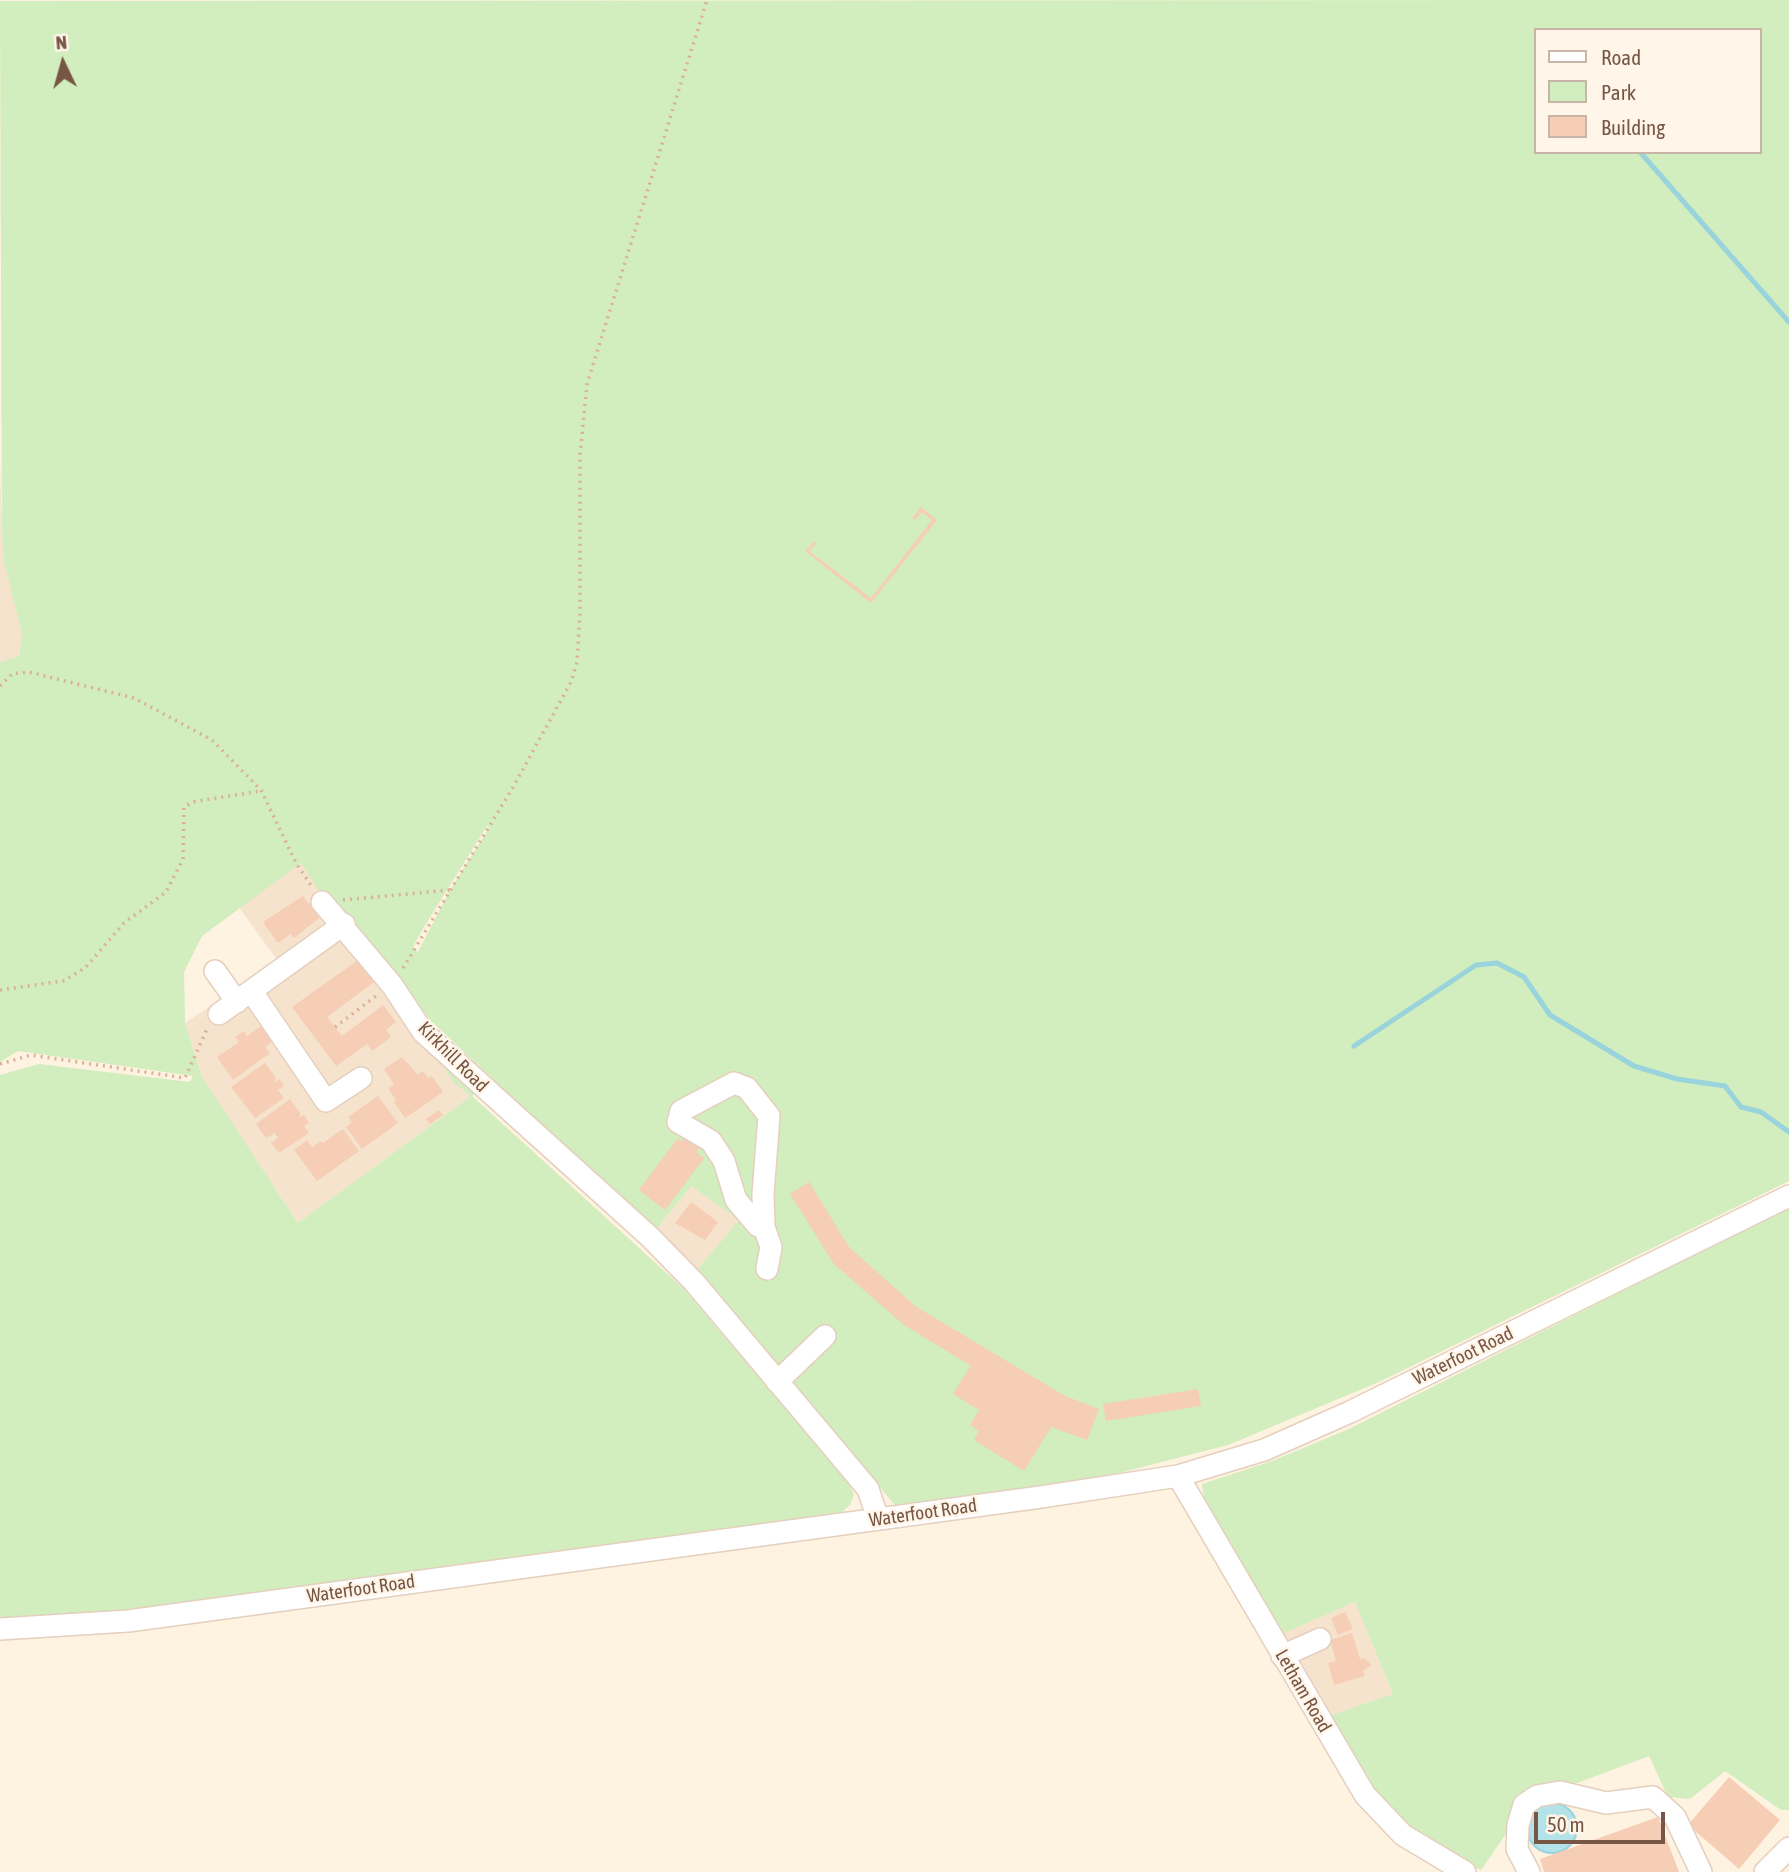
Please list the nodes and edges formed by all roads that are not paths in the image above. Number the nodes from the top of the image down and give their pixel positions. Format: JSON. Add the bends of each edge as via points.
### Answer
{"nodes":[{"id":1,"x":323,"y":902,"type":"road end"},
{"id":2,"x":344,"y":924,"type":"junction"},
{"id":3,"x":215,"y":971,"type":"dead end"},
{"id":4,"x":236,"y":1002,"type":"junction"},
{"id":5,"x":360,"y":1078,"type":"dead end"},
{"id":6,"x":1789,"y":1196,"type":"edge"},
{"id":7,"x":764,"y":1227,"type":"junction"},
{"id":8,"x":767,"y":1269,"type":"dead end"},
{"id":9,"x":824,"y":1336,"type":"dead end"},
{"id":10,"x":777,"y":1382,"type":"junction"},
{"id":11,"x":1178,"y":1476,"type":"junction"},
{"id":12,"x":878,"y":1519,"type":"junction"},
{"id":13,"x":0,"y":1629,"type":"edge"},
{"id":14,"x":1320,"y":1639,"type":"dead end"},
{"id":15,"x":1283,"y":1656,"type":"junction"},
{"id":16,"x":1789,"y":1849,"type":"edge"},
{"id":17,"x":1465,"y":1872,"type":"edge"},
{"id":18,"x":1529,"y":1872,"type":"edge"},
{"id":19,"x":1701,"y":1872,"type":"edge"},
{"id":20,"x":1765,"y":1872,"type":"edge"}],
"edges":[{"from":1,"to":2,"type":"street","name":"Kirkhill Road"},
{"from":2,"to":4,"type":"street"},
{"from":2,"to":10,"type":"street","name":"Kirkhill Road","via":[[423,1032],[650,1237]]},
{"from":3,"to":4,"type":"street"},
{"from":4,"to":5,"type":"street","via":[[326,1101]]},
{"from":6,"to":11,"type":"street","name":"Waterfoot Road","via":[[1338,1417],[1265,1450]]},
{"from":7,"to":7,"type":"street","via":[[769,1116],[747,1088],[734,1083],[681,1111],[678,1122],[711,1141],[736,1200]]},
{"from":7,"to":8,"type":"street","via":[[771,1247]]},
{"from":9,"to":10,"type":"street"},
{"from":10,"to":12,"type":"street","name":"Kirkhill Road","via":[[868,1489]]},
{"from":11,"to":12,"type":"street","name":"Waterfoot Road"},
{"from":11,"to":15,"type":"street","name":"Letham Road"},
{"from":12,"to":13,"type":"street","name":"Waterfoot Road","via":[[128,1621]]},
{"from":14,"to":15,"type":"street"},
{"from":15,"to":17,"type":"street","name":"Letham Road","via":[[1350,1772],[1384,1817],[1424,1850]]},
{"from":16,"to":20,"type":"street"},
{"from":18,"to":19,"type":"street","via":[[1517,1849],[1517,1825],[1524,1805],[1537,1796],[1560,1792],[1606,1803],[1653,1797],[1675,1818]]}]}
